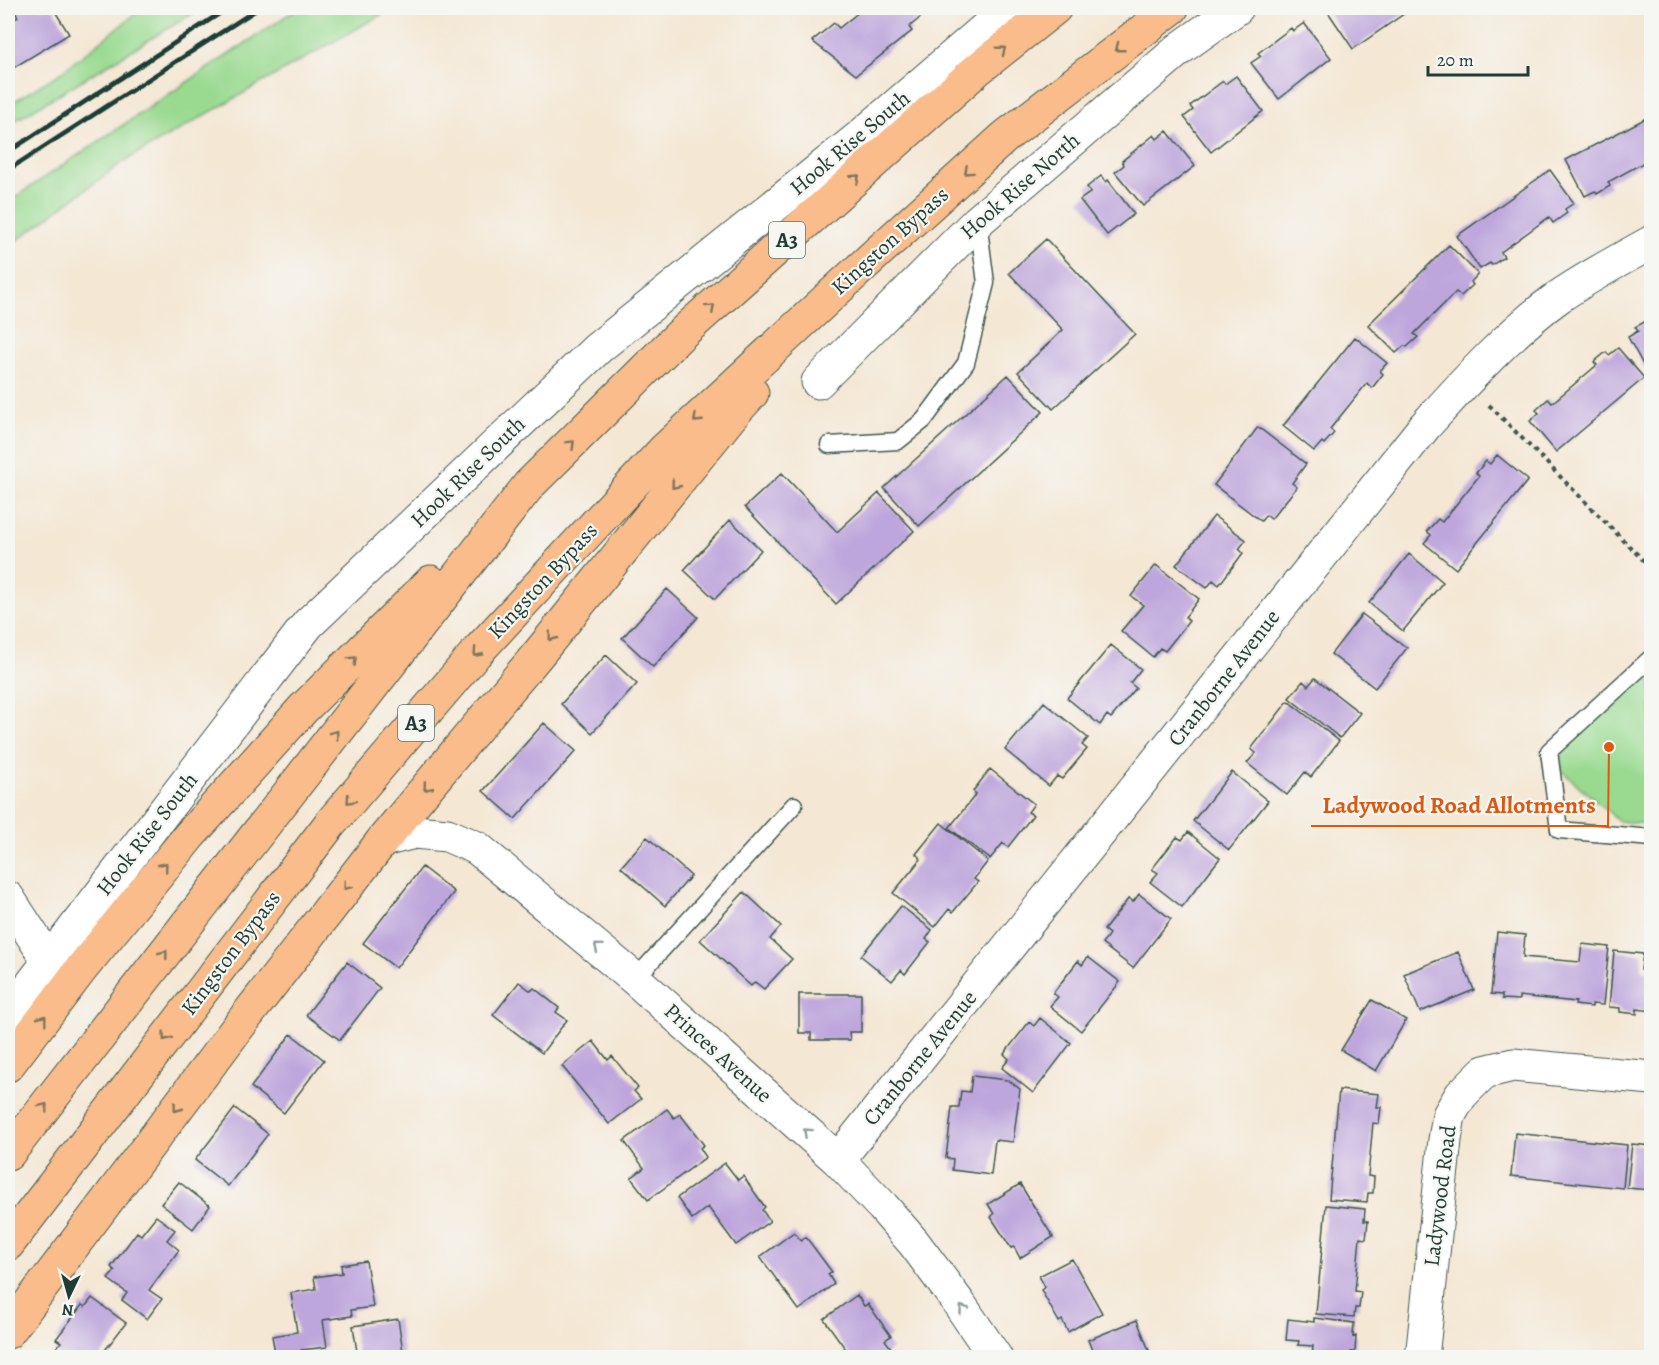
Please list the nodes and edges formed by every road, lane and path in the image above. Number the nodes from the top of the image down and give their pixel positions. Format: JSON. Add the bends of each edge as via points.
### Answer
{"nodes":[{"id":1,"x":1010,"y":8,"type":"edge"},
{"id":2,"x":1055,"y":8,"type":"edge"},
{"id":3,"x":1172,"y":8,"type":"edge"},
{"id":4,"x":1237,"y":8,"type":"edge"},
{"id":5,"x":978,"y":220,"type":"junction"},
{"id":6,"x":1652,"y":242,"type":"edge"},
{"id":7,"x":879,"y":251,"type":"junction"},
{"id":8,"x":1466,"y":381,"type":"junction"},
{"id":9,"x":818,"y":382,"type":"dead end"},
{"id":10,"x":829,"y":445,"type":"dead end"},
{"id":11,"x":529,"y":485,"type":"junction"},
{"id":12,"x":1652,"y":569,"type":"edge"},
{"id":13,"x":1652,"y":657,"type":"edge"},
{"id":14,"x":794,"y":805,"type":"dead end"},
{"id":15,"x":1652,"y":838,"type":"edge"},
{"id":16,"x":383,"y":840,"type":"junction"},
{"id":17,"x":8,"y":898,"type":"edge"},
{"id":18,"x":49,"y":961,"type":"junction"},
{"id":19,"x":635,"y":978,"type":"junction"},
{"id":20,"x":8,"y":1015,"type":"edge"},
{"id":21,"x":8,"y":1065,"type":"edge"},
{"id":22,"x":1652,"y":1078,"type":"edge"},
{"id":23,"x":8,"y":1154,"type":"edge"},
{"id":24,"x":838,"y":1160,"type":"junction"},
{"id":25,"x":8,"y":1244,"type":"edge"},
{"id":26,"x":8,"y":1332,"type":"edge"},
{"id":27,"x":996,"y":1358,"type":"edge"},
{"id":28,"x":1422,"y":1358,"type":"edge"}],
"edges":[{"from":1,"to":18,"type":"street","name":"Hook Rise South","via":[[861,135],[598,348],[308,624]]},
{"from":11,"to":2,"type":"highway","number":"A3","one_way":true,"via":[[681,334],[978,69]]},
{"from":3,"to":7,"type":"highway","name":"Kingston Bypass","number":"A3","one_way":true,"via":[[1006,136]]},
{"from":4,"to":5,"type":"street","name":"Hook Rise North","via":[[1182,47]]},
{"from":5,"to":9,"type":"street","name":"Hook Rise North"},
{"from":5,"to":10,"type":"lane","via":[[986,283],[966,363],[924,420],[898,441]]},
{"from":6,"to":8,"type":"street","name":"Cranborne Avenue","via":[[1557,299]]},
{"from":7,"to":16,"type":"highway","one_way":true,"via":[[731,416]]},
{"from":7,"to":25,"type":"highway","name":"Kingston Bypass","number":"A3","one_way":true,"via":[[665,449],[476,653],[330,824]]},
{"from":8,"to":12,"type":"path"},
{"from":8,"to":24,"type":"street","name":"Cranborne Avenue","via":[[1366,498]]},
{"from":21,"to":11,"type":"highway","one_way":true,"via":[[190,834],[303,709]]},
{"from":23,"to":11,"type":"highway","number":"A3","one_way":true},
{"from":13,"to":15,"type":"lane","via":[[1549,751],[1559,830]]},
{"from":14,"to":19,"type":"lane"},
{"from":19,"to":16,"type":"street","name":"Princes Avenue","one_way":true,"via":[[477,848],[447,835],[415,832]]},
{"from":16,"to":26,"type":"highway","one_way":true},
{"from":17,"to":18,"type":"street"},
{"from":18,"to":20,"type":"street","name":"Hook Rise South"},
{"from":24,"to":19,"type":"street","name":"Princes Avenue","one_way":true},
{"from":22,"to":28,"type":"street","name":"Ladywood Road","via":[[1513,1065],[1484,1072],[1461,1095],[1449,1115],[1445,1140]]},
{"from":27,"to":24,"type":"street","name":"Princes Avenue","one_way":true,"via":[[914,1243]]}]}
